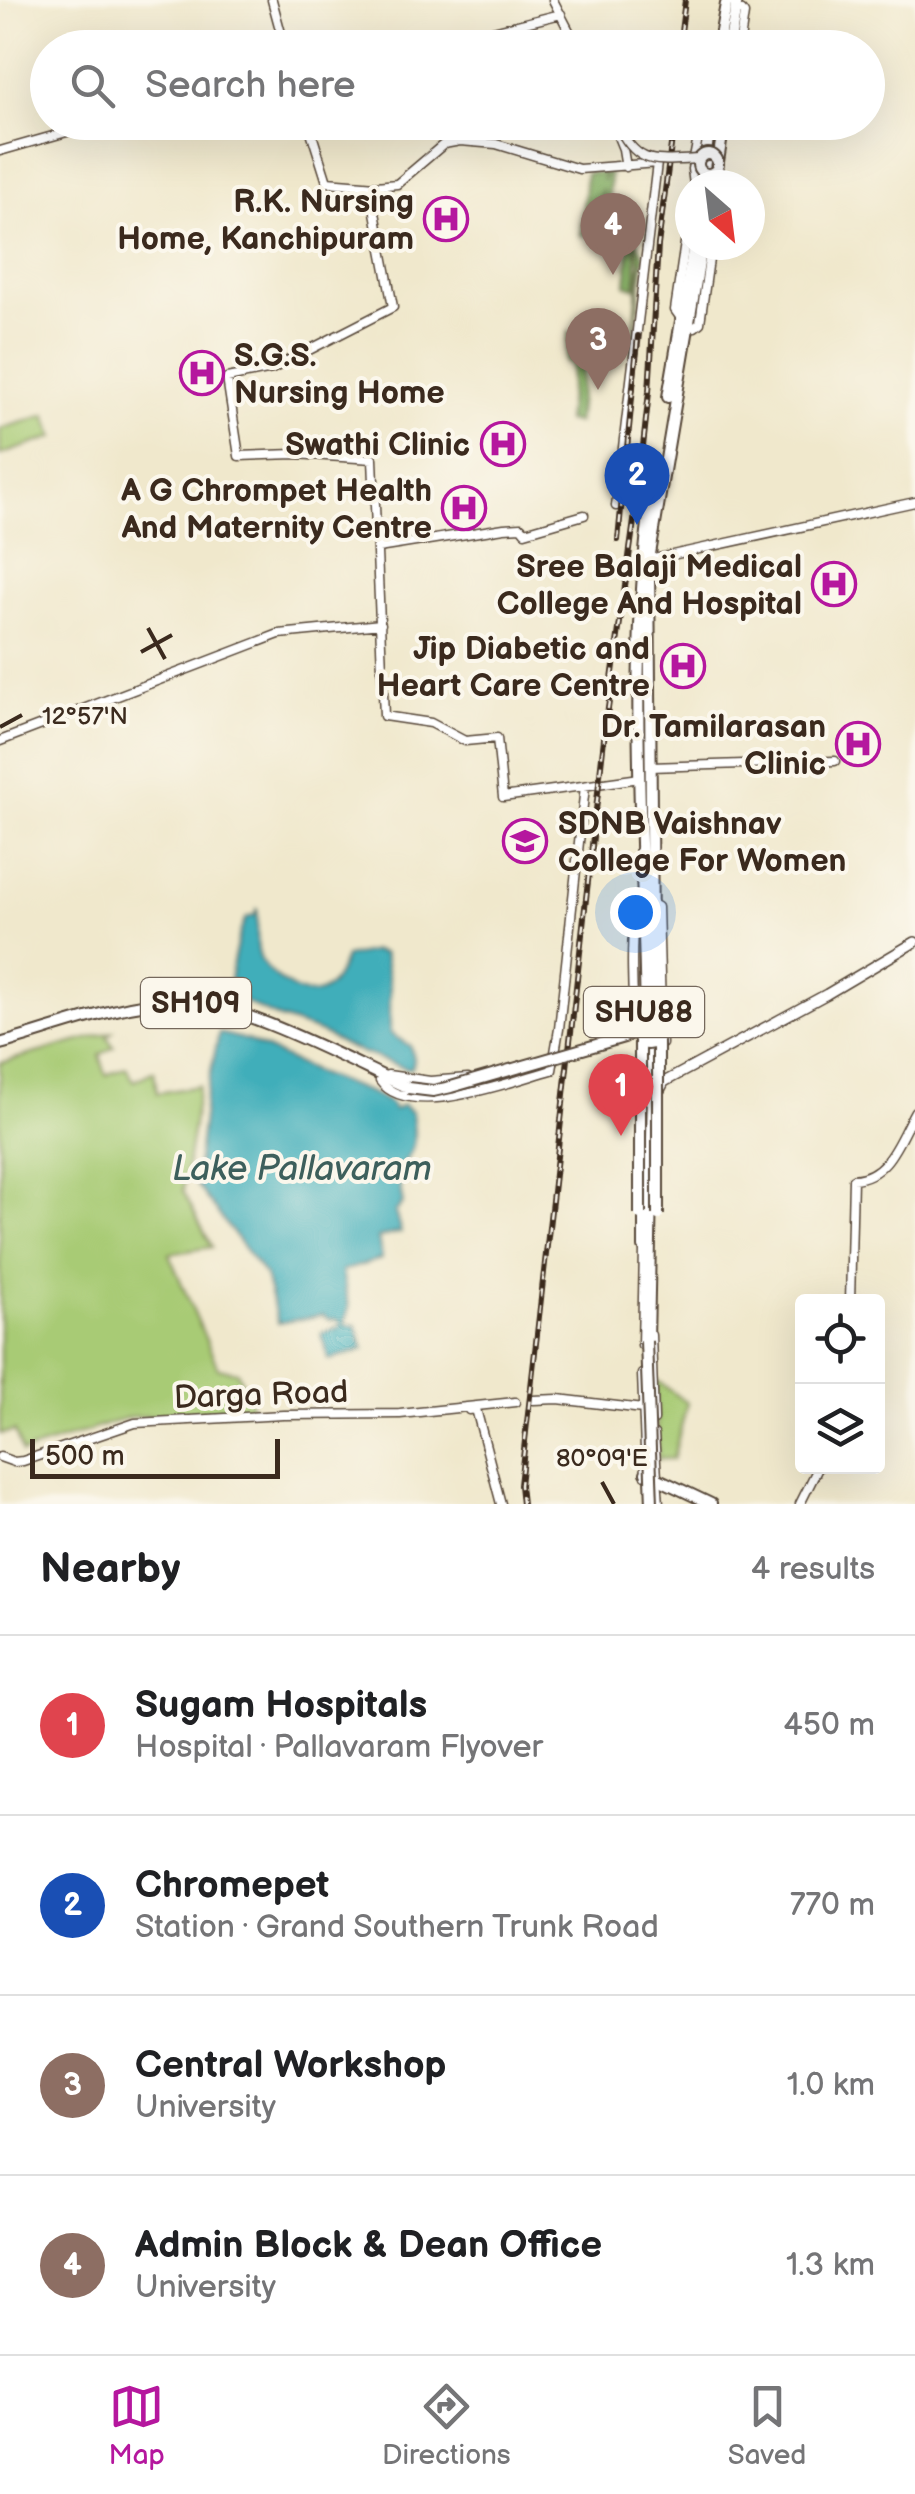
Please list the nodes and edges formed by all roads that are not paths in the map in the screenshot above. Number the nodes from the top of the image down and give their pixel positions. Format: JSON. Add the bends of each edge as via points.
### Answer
{"nodes":[{"id":1,"x":272,"y":0,"type":"edge"},
{"id":2,"x":554,"y":0,"type":"edge"},
{"id":3,"x":563,"y":17,"type":"junction"},
{"id":4,"x":280,"y":30,"type":"edge"},
{"id":5,"x":500,"y":30,"type":"edge"},
{"id":6,"x":570,"y":30,"type":"edge"},
{"id":7,"x":36,"y":140,"type":"edge"},
{"id":8,"x":313,"y":140,"type":"edge"},
{"id":9,"x":626,"y":140,"type":"edge"},
{"id":10,"x":627,"y":140,"type":"edge"},
{"id":11,"x":705,"y":140,"type":"edge"},
{"id":12,"x":707,"y":140,"type":"edge"},
{"id":13,"x":720,"y":140,"type":"edge"},
{"id":14,"x":722,"y":140,"type":"edge"},
{"id":15,"x":0,"y":150,"type":"edge"},
{"id":16,"x":700,"y":164,"type":"junction"},
{"id":17,"x":633,"y":166,"type":"junction"},
{"id":18,"x":717,"y":166,"type":"junction"},
{"id":19,"x":702,"y":170,"type":"edge"},
{"id":20,"x":706,"y":170,"type":"edge"},
{"id":21,"x":711,"y":170,"type":"edge"},
{"id":22,"x":715,"y":170,"type":"edge"},
{"id":23,"x":370,"y":186,"type":"junction"},
{"id":24,"x":682,"y":260,"type":"edge"},
{"id":25,"x":691,"y":260,"type":"edge"},
{"id":26,"x":703,"y":260,"type":"edge"},
{"id":27,"x":705,"y":260,"type":"edge"},
{"id":28,"x":686,"y":320,"type":"junction"},
{"id":29,"x":915,"y":502,"type":"edge"},
{"id":30,"x":616,"y":506,"type":"dead end"},
{"id":31,"x":584,"y":515,"type":"dead end"},
{"id":32,"x":378,"y":548,"type":"junction"},
{"id":33,"x":648,"y":560,"type":"junction"},
{"id":34,"x":381,"y":624,"type":"junction"},
{"id":35,"x":0,"y":741,"type":"edge"},
{"id":36,"x":835,"y":762,"type":"dead end"},
{"id":37,"x":650,"y":767,"type":"junction"},
{"id":38,"x":640,"y":778,"type":"junction"},
{"id":39,"x":585,"y":786,"type":"junction"},
{"id":40,"x":644,"y":910,"type":"junction"},
{"id":41,"x":915,"y":942,"type":"edge"},
{"id":42,"x":658,"y":1032,"type":"junction"},
{"id":43,"x":639,"y":1033,"type":"junction"},
{"id":44,"x":0,"y":1047,"type":"edge"},
{"id":45,"x":554,"y":1054,"type":"junction"},
{"id":46,"x":382,"y":1078,"type":"junction"},
{"id":47,"x":652,"y":1085,"type":"junction"},
{"id":48,"x":915,"y":1112,"type":"edge"},
{"id":49,"x":648,"y":1223,"type":"junction"},
{"id":50,"x":644,"y":1246,"type":"junction"},
{"id":51,"x":850,"y":1294,"type":"edge"},
{"id":52,"x":647,"y":1336,"type":"junction"},
{"id":53,"x":533,"y":1400,"type":"dead end"},
{"id":54,"x":515,"y":1402,"type":"dead end"},
{"id":55,"x":456,"y":1409,"type":"junction"},
{"id":56,"x":643,"y":1409,"type":"junction"},
{"id":57,"x":0,"y":1458,"type":"edge"},
{"id":58,"x":815,"y":1474,"type":"edge"},
{"id":59,"x":651,"y":1475,"type":"junction"},
{"id":60,"x":501,"y":1504,"type":"edge"},
{"id":61,"x":654,"y":1504,"type":"edge"},
{"id":62,"x":712,"y":1504,"type":"edge"},
{"id":63,"x":800,"y":1504,"type":"edge"}],
"edges":[{"from":1,"to":4,"type":"street"},
{"from":2,"to":3,"type":"street"},
{"from":3,"to":5,"type":"street"},
{"from":3,"to":6,"type":"street"},
{"from":7,"to":15,"type":"street"},
{"from":8,"to":23,"type":"street","via":[[326,182]]},
{"from":9,"to":16,"type":"street","bridge":true,"via":[[634,153],[648,158]]},
{"from":10,"to":17,"type":"street"},
{"from":11,"to":16,"type":"main road"},
{"from":12,"to":20,"type":"main road"},
{"from":13,"to":21,"type":"street"},
{"from":14,"to":18,"type":"main road"},
{"from":16,"to":18,"type":"main road","bridge":true,"via":[[709,174]]},
{"from":16,"to":18,"type":"main road","bridge":true,"via":[[709,154]]},
{"from":16,"to":19,"type":"main road","bridge":true},
{"from":17,"to":23,"type":"street","via":[[579,169],[460,140],[444,144],[397,184]]},
{"from":17,"to":30,"type":"street","via":[[658,164]]},
{"from":18,"to":22,"type":"main road","bridge":true},
{"from":23,"to":32,"type":"street","via":[[392,308],[272,369],[227,378],[239,456],[373,459]]},
{"from":24,"to":28,"type":"street","via":[[675,310]]},
{"from":25,"to":28,"type":"main road","number":"SHU88"},
{"from":26,"to":28,"type":"main road","number":"SHU88"},
{"from":27,"to":28,"type":"main road","via":[[698,312]]},
{"from":28,"to":33,"type":"main road","number":"SHU88"},
{"from":28,"to":38,"type":"main road","number":"SHU88","via":[[642,561]]},
{"from":29,"to":33,"type":"street"},
{"from":31,"to":32,"type":"street","via":[[525,532],[504,528]]},
{"from":32,"to":34,"type":"street"},
{"from":33,"to":37,"type":"main road","number":"SHU88"},
{"from":34,"to":35,"type":"street","via":[[279,634]]},
{"from":34,"to":39,"type":"street","via":[[384,716],[432,723],[465,741],[497,738],[504,797]]},
{"from":36,"to":37,"type":"street"},
{"from":37,"to":40,"type":"main road","number":"SHU88"},
{"from":38,"to":39,"type":"street"},
{"from":38,"to":40,"type":"main road","number":"SHU88"},
{"from":39,"to":45,"type":"street"},
{"from":40,"to":42,"type":"main road","via":[[655,920]]},
{"from":40,"to":43,"type":"main road"},
{"from":40,"to":47,"type":"main road","number":"SHU88"},
{"from":40,"to":47,"type":"street","via":[[658,907],[663,1030]]},
{"from":41,"to":47,"type":"main road"},
{"from":42,"to":43,"type":"main road","bridge":true,"via":[[649,1023]]},
{"from":42,"to":43,"type":"main road","bridge":true,"via":[[650,1044]]},
{"from":42,"to":49,"type":"main road","bridge":true},
{"from":43,"to":46,"type":"main road","number":"SH109","bridge":true,"via":[[451,1087],[407,1090]]},
{"from":43,"to":47,"type":"street"},
{"from":43,"to":49,"type":"main road","bridge":true},
{"from":44,"to":46,"type":"main road","number":"SH109","via":[[145,1010],[186,1007],[234,1018]]},
{"from":45,"to":46,"type":"street","via":[[463,1079]]},
{"from":45,"to":46,"type":"street","via":[[552,1070],[428,1100],[385,1087]]},
{"from":47,"to":49,"type":"main road","number":"SHU88"},
{"from":47,"to":49,"type":"main road","number":"SHU88","via":[[641,1139]]},
{"from":47,"to":49,"type":"street","via":[[660,1212]]},
{"from":48,"to":51,"type":"street","via":[[888,1161],[873,1176],[853,1179]]},
{"from":49,"to":50,"type":"main road","number":"SHU88"},
{"from":49,"to":52,"type":"main road","number":"SHU88"},
{"from":50,"to":52,"type":"main road","number":"SHU88"},
{"from":50,"to":56,"type":"street"},
{"from":52,"to":59,"type":"street"},
{"from":52,"to":61,"type":"main road","number":"SHU88","bridge":true},
{"from":53,"to":56,"type":"street"},
{"from":54,"to":55,"type":"street","name":"Darga Road"},
{"from":55,"to":57,"type":"street","name":"Darga Road","via":[[135,1423],[14,1462]]},
{"from":55,"to":60,"type":"street","via":[[476,1409]]},
{"from":56,"to":59,"type":"street"},
{"from":58,"to":63,"type":"street"},
{"from":59,"to":61,"type":"street"},
{"from":59,"to":62,"type":"main road"}]}
